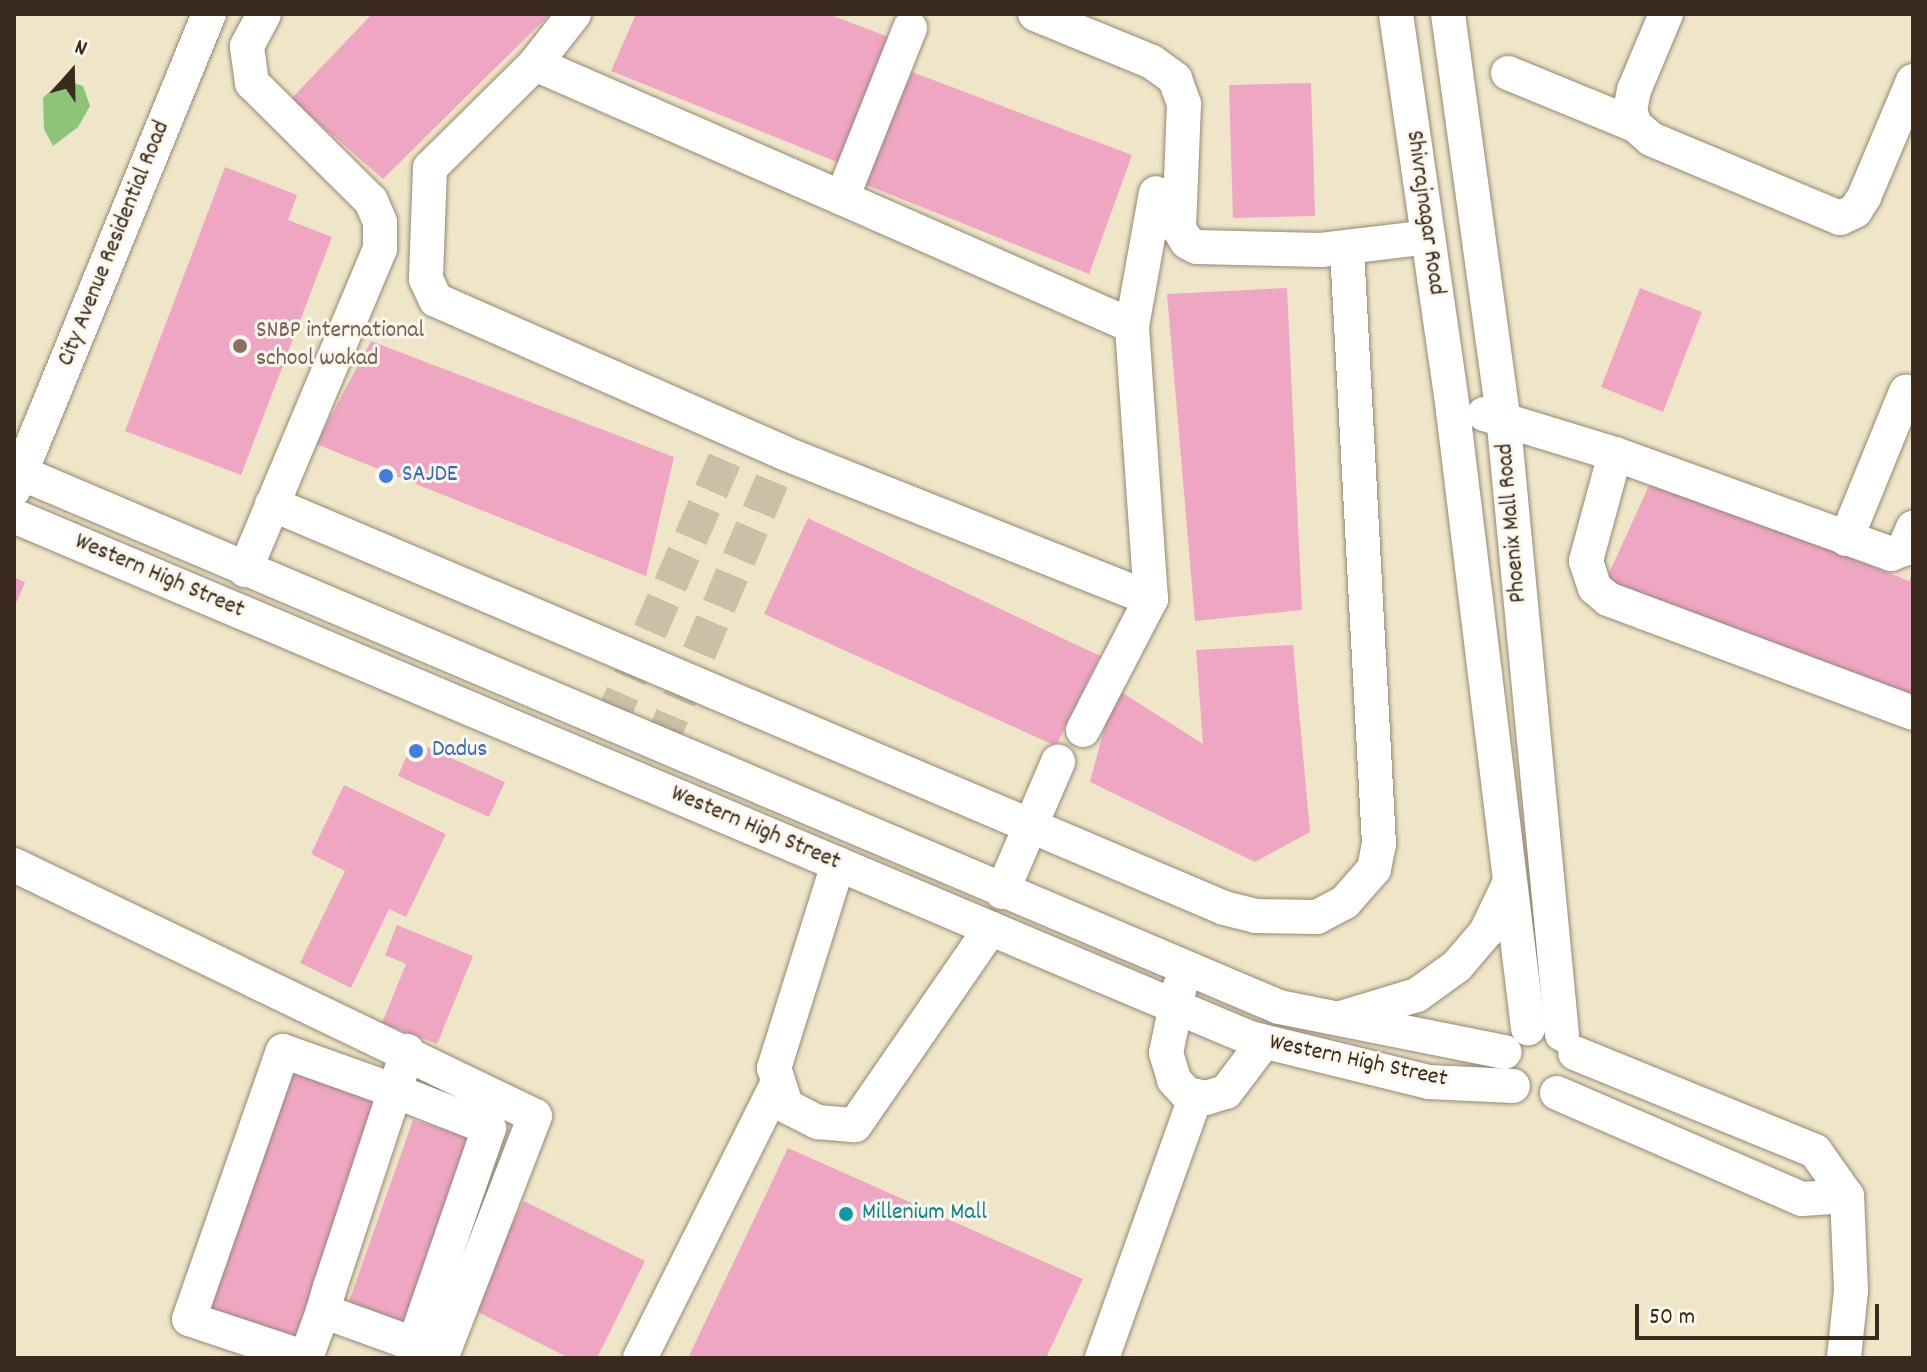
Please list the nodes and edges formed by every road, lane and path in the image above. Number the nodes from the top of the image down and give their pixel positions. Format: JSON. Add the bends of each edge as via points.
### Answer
{"nodes":[{"id":1,"x":209,"y":14,"type":"edge"},
{"id":2,"x":264,"y":14,"type":"edge"},
{"id":3,"x":574,"y":14,"type":"edge"},
{"id":4,"x":1035,"y":14,"type":"edge"},
{"id":5,"x":1396,"y":14,"type":"edge"},
{"id":6,"x":1448,"y":14,"type":"edge"},
{"id":7,"x":1666,"y":14,"type":"edge"},
{"id":8,"x":910,"y":28,"type":"dead end"},
{"id":9,"x":535,"y":64,"type":"junction"},
{"id":10,"x":1508,"y":73,"type":"dead end"},
{"id":11,"x":1913,"y":81,"type":"edge"},
{"id":12,"x":1635,"y":125,"type":"junction"},
{"id":13,"x":1156,"y":193,"type":"dead end"},
{"id":14,"x":842,"y":198,"type":"junction"},
{"id":15,"x":1428,"y":237,"type":"junction"},
{"id":16,"x":1347,"y":249,"type":"junction"},
{"id":17,"x":1132,"y":326,"type":"junction"},
{"id":18,"x":1906,"y":392,"type":"dead end"},
{"id":19,"x":1453,"y":411,"type":"junction"},
{"id":20,"x":1503,"y":415,"type":"junction"},
{"id":21,"x":1615,"y":454,"type":"junction"},
{"id":22,"x":16,"y":477,"type":"edge"},
{"id":23,"x":272,"y":504,"type":"junction"},
{"id":24,"x":14,"y":516,"type":"edge"},
{"id":25,"x":1913,"y":528,"type":"edge"},
{"id":26,"x":1846,"y":539,"type":"junction"},
{"id":27,"x":245,"y":570,"type":"junction"},
{"id":28,"x":1151,"y":599,"type":"junction"},
{"id":29,"x":1528,"y":676,"type":"junction"},
{"id":30,"x":1486,"y":681,"type":"junction"},
{"id":31,"x":1913,"y":713,"type":"edge"},
{"id":32,"x":1083,"y":730,"type":"dead end"},
{"id":33,"x":630,"y":734,"type":"junction"},
{"id":34,"x":1058,"y":762,"type":"dead end"},
{"id":35,"x":615,"y":770,"type":"junction"},
{"id":36,"x":1030,"y":826,"type":"junction"},
{"id":37,"x":838,"y":864,"type":"junction"},
{"id":38,"x":14,"y":865,"type":"edge"},
{"id":39,"x":937,"y":865,"type":"junction"},
{"id":40,"x":1510,"y":882,"type":"junction"},
{"id":41,"x":1002,"y":892,"type":"junction"},
{"id":42,"x":923,"y":899,"type":"junction"},
{"id":43,"x":991,"y":928,"type":"junction"},
{"id":44,"x":1186,"y":969,"type":"junction"},
{"id":45,"x":1172,"y":1005,"type":"junction"},
{"id":46,"x":1328,"y":1020,"type":"junction"},
{"id":47,"x":1528,"y":1028,"type":"junction"},
{"id":48,"x":1264,"y":1042,"type":"junction"},
{"id":49,"x":1569,"y":1044,"type":"junction"},
{"id":50,"x":407,"y":1051,"type":"junction"},
{"id":51,"x":1505,"y":1052,"type":"junction"},
{"id":52,"x":776,"y":1086,"type":"junction"},
{"id":53,"x":1513,"y":1086,"type":"junction"},
{"id":54,"x":395,"y":1091,"type":"junction"},
{"id":55,"x":1557,"y":1093,"type":"junction"},
{"id":56,"x":1196,"y":1096,"type":"junction"},
{"id":57,"x":1847,"y":1196,"type":"junction"},
{"id":58,"x":323,"y":1311,"type":"junction"},
{"id":59,"x":441,"y":1358,"type":"edge"},
{"id":60,"x":640,"y":1358,"type":"edge"},
{"id":61,"x":1102,"y":1358,"type":"edge"},
{"id":62,"x":1844,"y":1358,"type":"edge"}],
"edges":[{"from":1,"to":22,"type":"street","name":"City Avenue Residential Road"},
{"from":2,"to":23,"type":"street","via":[[247,46],[252,83],[371,201],[380,222],[380,249]]},
{"from":3,"to":9,"type":"street"},
{"from":4,"to":16,"type":"street","via":[[1152,62],[1175,79],[1184,104],[1179,229],[1187,242],[1197,247]]},
{"from":5,"to":15,"type":"street","name":"Shivrajnagar Road"},
{"from":6,"to":20,"type":"street","name":"Phoenix Mall Road"},
{"from":7,"to":12,"type":"street","via":[[1634,90],[1630,111]]},
{"from":8,"to":14,"type":"street"},
{"from":9,"to":14,"type":"street"},
{"from":9,"to":28,"type":"street","via":[[430,168],[426,279],[436,300],[784,453]]},
{"from":10,"to":12,"type":"street"},
{"from":11,"to":12,"type":"street","via":[[1864,197],[1855,211],[1840,218],[1651,139]]},
{"from":13,"to":17,"type":"street"},
{"from":14,"to":17,"type":"street"},
{"from":15,"to":16,"type":"street"},
{"from":15,"to":19,"type":"street","name":"Shivrajnagar Road"},
{"from":16,"to":36,"type":"street","via":[[1379,844],[1374,869],[1345,902],[1317,917],[1255,916],[1224,908]]},
{"from":17,"to":28,"type":"street"},
{"from":18,"to":26,"type":"street"},
{"from":19,"to":20,"type":"street"},
{"from":19,"to":30,"type":"street","name":"Phoenix Mall Road"},
{"from":20,"to":21,"type":"street"},
{"from":20,"to":29,"type":"street","name":"Phoenix Mall Road"},
{"from":21,"to":26,"type":"street"},
{"from":21,"to":31,"type":"street","via":[[1586,561],[1595,588],[1608,599]]},
{"from":22,"to":27,"type":"street","name":"Western High Street"},
{"from":23,"to":27,"type":"street"},
{"from":23,"to":36,"type":"street"},
{"from":24,"to":35,"type":"street","name":"Western High Street"},
{"from":25,"to":26,"type":"street","via":[[1899,553]]},
{"from":27,"to":33,"type":"street","name":"Western High Street"},
{"from":28,"to":32,"type":"street"},
{"from":29,"to":30,"type":"street"},
{"from":29,"to":49,"type":"street","name":"Phoenix Mall Road"},
{"from":30,"to":40,"type":"street","name":"Phoenix Mall Road"},
{"from":33,"to":35,"type":"street"},
{"from":33,"to":39,"type":"street","name":"Western High Street"},
{"from":34,"to":36,"type":"street"},
{"from":35,"to":37,"type":"street","name":"Western High Street"},
{"from":36,"to":41,"type":"street"},
{"from":37,"to":42,"type":"street","name":"Western High Street"},
{"from":37,"to":52,"type":"street","via":[[774,1068]]},
{"from":38,"to":50,"type":"street"},
{"from":39,"to":41,"type":"street","name":"Western High Street"},
{"from":39,"to":42,"type":"street"},
{"from":40,"to":46,"type":"street","via":[[1486,932],[1457,966],[1417,995],[1383,1009]]},
{"from":40,"to":47,"type":"street","name":"Phoenix Mall Road"},
{"from":41,"to":44,"type":"street","name":"Western High Street"},
{"from":42,"to":43,"type":"street","name":"Western High Street"},
{"from":43,"to":45,"type":"street","name":"Western High Street"},
{"from":43,"to":52,"type":"street","via":[[855,1125],[818,1122],[786,1106]]},
{"from":44,"to":45,"type":"street"},
{"from":44,"to":46,"type":"street","name":"Western High Street","via":[[1279,1007]]},
{"from":45,"to":48,"type":"street","name":"Western High Street"},
{"from":45,"to":56,"type":"street","via":[[1166,1053],[1174,1080]]},
{"from":46,"to":51,"type":"street","name":"Western High Street"},
{"from":47,"to":49,"type":"street"},
{"from":47,"to":51,"type":"street"},
{"from":48,"to":53,"type":"street","name":"Western High Street","via":[[1429,1082]]},
{"from":48,"to":56,"type":"street","via":[[1226,1092]]},
{"from":49,"to":55,"type":"street","via":[[1573,1077]]},
{"from":49,"to":57,"type":"street","via":[[1815,1151]]},
{"from":50,"to":54,"type":"street"},
{"from":50,"to":59,"type":"street","via":[[535,1116]]},
{"from":51,"to":53,"type":"street"},
{"from":52,"to":60,"type":"street"},
{"from":53,"to":55,"type":"street","via":[[1534,1098]]},
{"from":54,"to":58,"type":"street"},
{"from":54,"to":58,"type":"street","via":[[489,1128],[414,1344]]},
{"from":54,"to":58,"type":"street","via":[[283,1051],[189,1319],[306,1358]]},
{"from":55,"to":57,"type":"street","via":[[1802,1199]]},
{"from":56,"to":61,"type":"street"},
{"from":57,"to":62,"type":"street","via":[[1851,1290]]}]}
